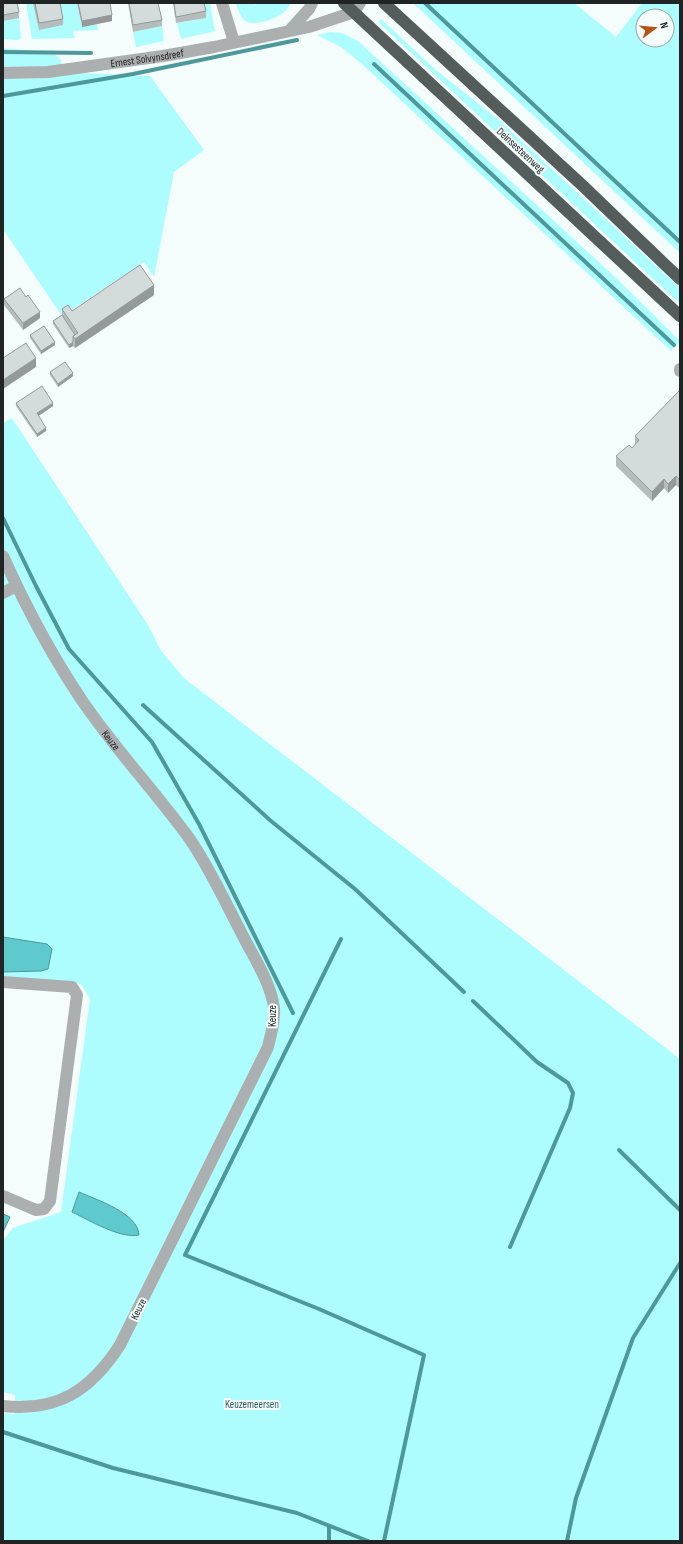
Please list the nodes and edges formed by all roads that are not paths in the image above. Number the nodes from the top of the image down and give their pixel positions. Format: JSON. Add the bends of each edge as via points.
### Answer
{"nodes":[{"id":1,"x":222,"y":3,"type":"edge"},
{"id":2,"x":312,"y":3,"type":"edge"},
{"id":3,"x":344,"y":3,"type":"edge"},
{"id":4,"x":384,"y":3,"type":"edge"},
{"id":5,"x":357,"y":7,"type":"edge"},
{"id":6,"x":290,"y":30,"type":"junction"},
{"id":7,"x":234,"y":42,"type":"junction"},
{"id":8,"x":3,"y":73,"type":"edge"},
{"id":9,"x":680,"y":279,"type":"edge"},
{"id":10,"x":680,"y":316,"type":"edge"},
{"id":11,"x":3,"y":556,"type":"edge"},
{"id":12,"x":16,"y":586,"type":"junction"},
{"id":13,"x":3,"y":593,"type":"edge"},
{"id":14,"x":3,"y":982,"type":"edge"},
{"id":15,"x":3,"y":1196,"type":"edge"},
{"id":16,"x":3,"y":1406,"type":"edge"}],
"edges":[{"from":1,"to":7,"type":"street"},
{"from":2,"to":6,"type":"street","via":[[309,10]]},
{"from":3,"to":5,"type":"highway","name":"Deinsesteenweg"},
{"from":4,"to":9,"type":"highway","name":"Deinsesteenweg"},
{"from":5,"to":6,"type":"street","name":"Ernest Solvynsdreef","via":[[309,27]]},
{"from":5,"to":10,"type":"highway","name":"Deinsesteenweg"},
{"from":6,"to":7,"type":"street","name":"Ernest Solvynsdreef"},
{"from":7,"to":8,"type":"street","name":"Ernest Solvynsdreef","via":[[163,56],[55,71]]},
{"from":11,"to":12,"type":"street","name":"Keuze"},
{"from":12,"to":13,"type":"street"},
{"from":12,"to":16,"type":"street","name":"Keuze","via":[[81,698],[105,733],[190,840],[209,872],[267,987],[274,1008],[274,1026],[268,1047],[120,1345],[106,1366],[90,1383],[70,1396],[52,1403],[32,1407]]},
{"from":14,"to":15,"type":"street","via":[[72,987],[77,995],[50,1201],[44,1208],[36,1210]]}]}
